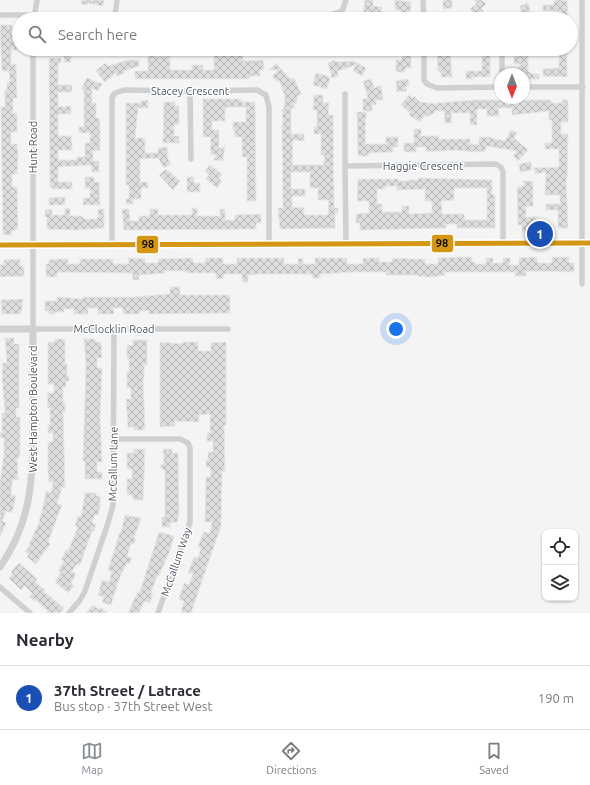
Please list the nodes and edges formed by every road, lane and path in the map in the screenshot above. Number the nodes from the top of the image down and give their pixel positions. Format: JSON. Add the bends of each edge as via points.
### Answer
{"nodes":[{"id":1,"x":37,"y":0,"type":"edge"},
{"id":2,"x":117,"y":0,"type":"edge"},
{"id":3,"x":346,"y":0,"type":"edge"},
{"id":4,"x":423,"y":0,"type":"edge"},
{"id":5,"x":582,"y":0,"type":"edge"},
{"id":6,"x":35,"y":12,"type":"edge"},
{"id":7,"x":115,"y":12,"type":"edge"},
{"id":8,"x":338,"y":12,"type":"edge"},
{"id":9,"x":424,"y":12,"type":"edge"},
{"id":10,"x":0,"y":15,"type":"edge"},
{"id":11,"x":12,"y":16,"type":"edge"},
{"id":12,"x":33,"y":56,"type":"edge"},
{"id":13,"x":424,"y":56,"type":"edge"},
{"id":14,"x":502,"y":56,"type":"edge"},
{"id":15,"x":502,"y":68,"type":"edge"},
{"id":16,"x":494,"y":87,"type":"edge"},
{"id":17,"x":530,"y":87,"type":"edge"},
{"id":18,"x":583,"y":87,"type":"junction"},
{"id":19,"x":190,"y":91,"type":"junction"},
{"id":20,"x":345,"y":94,"type":"dead end"},
{"id":21,"x":191,"y":159,"type":"dead end"},
{"id":22,"x":584,"y":165,"type":"junction"},
{"id":23,"x":590,"y":165,"type":"edge"},
{"id":24,"x":345,"y":166,"type":"junction"},
{"id":25,"x":583,"y":243,"type":"junction"},
{"id":26,"x":590,"y":243,"type":"edge"},
{"id":27,"x":112,"y":244,"type":"junction"},
{"id":28,"x":269,"y":244,"type":"junction"},
{"id":29,"x":346,"y":244,"type":"junction"},
{"id":30,"x":503,"y":244,"type":"junction"},
{"id":31,"x":0,"y":245,"type":"edge"},
{"id":32,"x":33,"y":245,"type":"junction"},
{"id":33,"x":582,"y":284,"type":"dead end"},
{"id":34,"x":0,"y":329,"type":"edge"},
{"id":35,"x":34,"y":329,"type":"junction"},
{"id":36,"x":114,"y":329,"type":"junction"},
{"id":37,"x":228,"y":329,"type":"dead end"},
{"id":38,"x":113,"y":439,"type":"junction"},
{"id":39,"x":0,"y":567,"type":"edge"},
{"id":40,"x":0,"y":587,"type":"edge"},
{"id":41,"x":30,"y":613,"type":"edge"},
{"id":42,"x":69,"y":613,"type":"edge"},
{"id":43,"x":158,"y":613,"type":"edge"}],
"edges":[{"from":1,"to":6,"type":"street"},
{"from":2,"to":7,"type":"street"},
{"from":3,"to":8,"type":"street","via":[[342,11]]},
{"from":4,"to":9,"type":"street"},
{"from":5,"to":18,"type":"street"},
{"from":10,"to":11,"type":"street"},
{"from":12,"to":32,"type":"street","name":"Hunt Road"},
{"from":13,"to":16,"type":"street","via":[[424,80],[431,86]]},
{"from":14,"to":15,"type":"street"},
{"from":17,"to":18,"type":"street"},
{"from":18,"to":22,"type":"street"},
{"from":19,"to":21,"type":"street"},
{"from":19,"to":27,"type":"street","name":"Stacey Crescent","via":[[124,90],[115,93],[112,98]]},
{"from":19,"to":28,"type":"street","name":"Stacey Crescent","via":[[257,90],[266,95]]},
{"from":20,"to":24,"type":"street"},
{"from":22,"to":23,"type":"street"},
{"from":22,"to":25,"type":"street"},
{"from":24,"to":29,"type":"street"},
{"from":24,"to":30,"type":"street","name":"Haggie Crescent","via":[[496,164],[503,172]]},
{"from":25,"to":26,"type":"street"},
{"from":25,"to":30,"type":"street"},
{"from":25,"to":33,"type":"street"},
{"from":27,"to":28,"type":"street"},
{"from":27,"to":32,"type":"street"},
{"from":28,"to":29,"type":"street"},
{"from":29,"to":30,"type":"street"},
{"from":31,"to":32,"type":"street"},
{"from":32,"to":35,"type":"street","name":"West Hampton Boulevard"},
{"from":34,"to":35,"type":"street","name":"McClocklin Road"},
{"from":35,"to":36,"type":"street","name":"McClocklin Road"},
{"from":35,"to":39,"type":"street","name":"West Hampton Boulevard","via":[[34,468],[31,493],[20,532]]},
{"from":36,"to":37,"type":"street","name":"McClocklin Road"},
{"from":36,"to":38,"type":"street","name":"McCallum Lane"},
{"from":38,"to":42,"type":"street","name":"McCallum Lane","via":[[111,513],[85,591]]},
{"from":38,"to":43,"type":"street","name":"McCallum Way","via":[[180,439],[188,443],[190,448],[190,522]]},
{"from":40,"to":41,"type":"street"}]}
